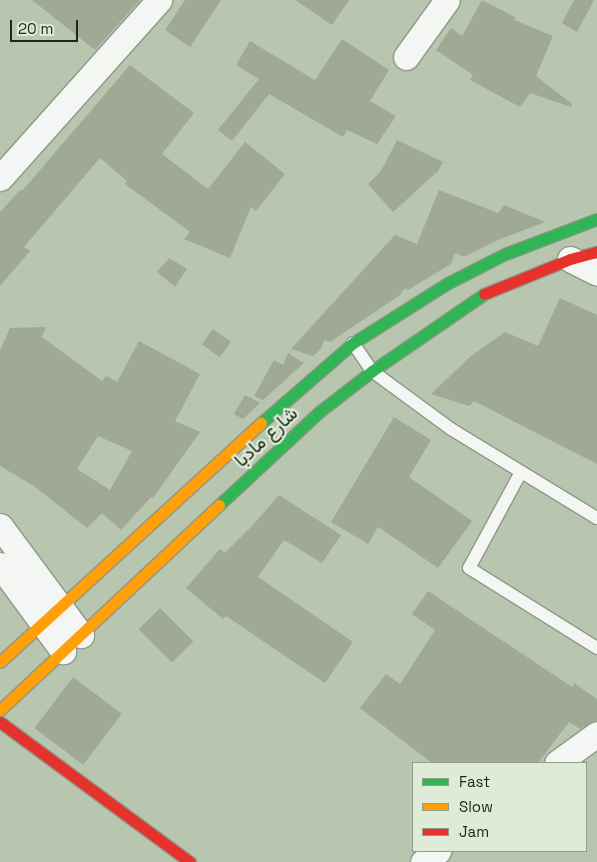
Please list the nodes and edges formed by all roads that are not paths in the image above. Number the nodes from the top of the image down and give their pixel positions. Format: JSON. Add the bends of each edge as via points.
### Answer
{"nodes":[{"id":1,"x":159,"y":0,"type":"edge"},
{"id":2,"x":447,"y":0,"type":"edge"},
{"id":3,"x":406,"y":57,"type":"dead end"},
{"id":4,"x":0,"y":178,"type":"edge"},
{"id":5,"x":597,"y":220,"type":"edge"},
{"id":6,"x":597,"y":252,"type":"edge"},
{"id":7,"x":570,"y":260,"type":"junction"},
{"id":8,"x":597,"y":273,"type":"edge"},
{"id":9,"x":353,"y":343,"type":"junction"},
{"id":10,"x":372,"y":371,"type":"junction"},
{"id":11,"x":521,"y":472,"type":"junction"},
{"id":12,"x":597,"y":518,"type":"edge"},
{"id":13,"x":0,"y":526,"type":"edge"},
{"id":14,"x":0,"y":565,"type":"edge"},
{"id":15,"x":51,"y":617,"type":"junction"},
{"id":16,"x":72,"y":643,"type":"junction"},
{"id":17,"x":597,"y":648,"type":"edge"},
{"id":18,"x":0,"y":662,"type":"edge"},
{"id":19,"x":0,"y":710,"type":"edge"},
{"id":20,"x":0,"y":722,"type":"edge"},
{"id":21,"x":597,"y":734,"type":"edge"},
{"id":22,"x":558,"y":762,"type":"edge"},
{"id":23,"x":437,"y":852,"type":"edge"},
{"id":24,"x":190,"y":862,"type":"edge"},
{"id":25,"x":422,"y":862,"type":"edge"}],
"edges":[{"from":1,"to":4,"type":"street"},
{"from":2,"to":3,"type":"street"},
{"from":5,"to":9,"type":"main road","name":"شارع مادبا","via":[[497,258],[448,283]]},
{"from":6,"to":7,"type":"main road","name":"شارع مادبا"},
{"from":7,"to":8,"type":"street"},
{"from":7,"to":10,"type":"main road","name":"شارع مادبا","via":[[484,294]]},
{"from":9,"to":10,"type":"lane"},
{"from":9,"to":15,"type":"main road","name":"شارع مادبا","via":[[308,380]]},
{"from":10,"to":11,"type":"lane","via":[[451,429]]},
{"from":10,"to":16,"type":"main road","name":"شارع مادبا","via":[[319,412]]},
{"from":11,"to":12,"type":"lane"},
{"from":11,"to":17,"type":"lane","via":[[469,568]]},
{"from":13,"to":15,"type":"street"},
{"from":14,"to":15,"type":"street"},
{"from":15,"to":16,"type":"street"},
{"from":15,"to":18,"type":"main road","name":"شارع مادبا"},
{"from":16,"to":19,"type":"main road","name":"شارع مادبا"},
{"from":20,"to":24,"type":"main road"},
{"from":21,"to":22,"type":"street"},
{"from":23,"to":25,"type":"street"}]}
